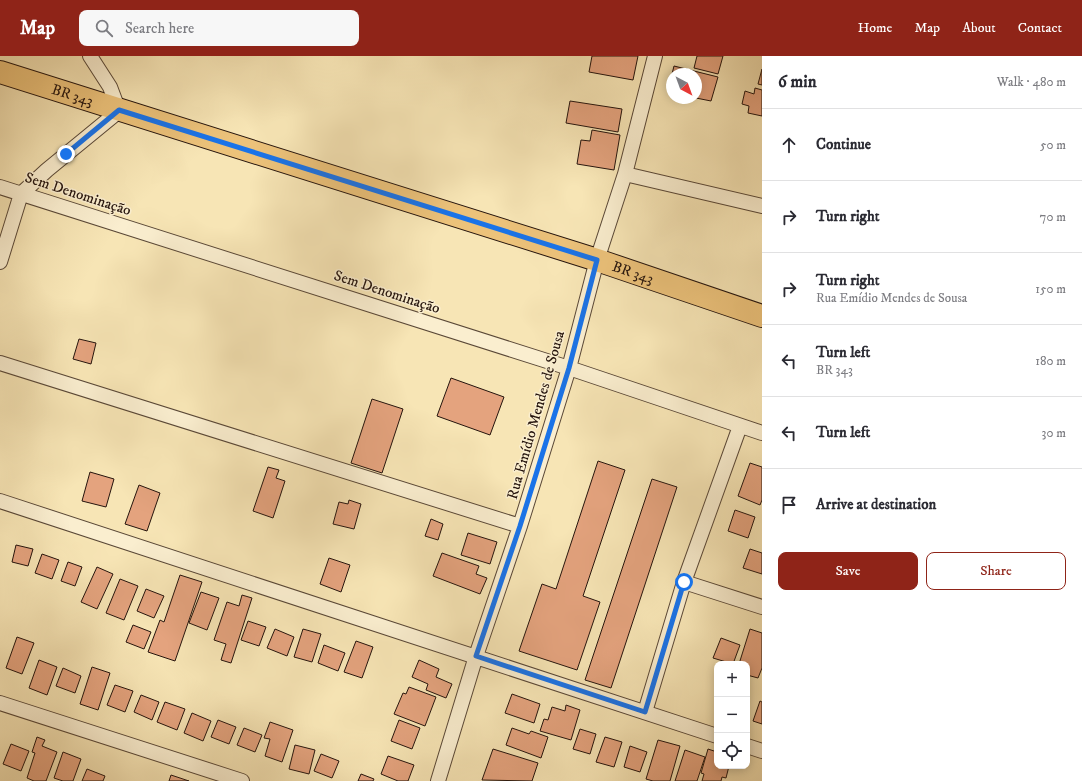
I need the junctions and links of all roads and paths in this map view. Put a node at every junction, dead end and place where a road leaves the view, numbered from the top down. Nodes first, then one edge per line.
1 (90, 56) edge
2 (655, 56) edge
3 (0, 72) edge
4 (119, 110) junction
5 (625, 174) junction
6 (0, 187) edge
7 (21, 194) junction
8 (762, 206) edge
9 (597, 260) junction
10 (0, 262) edge
11 (762, 316) edge
12 (0, 363) edge
13 (569, 368) junction
14 (740, 426) junction
15 (762, 433) edge
16 (0, 501) edge
17 (520, 526) junction
18 (684, 582) junction
19 (762, 607) edge
20 (476, 656) junction
21 (0, 703) edge
22 (645, 712) junction
23 (714, 735) edge
24 (750, 747) edge
25 (762, 751) edge
26 (242, 781) edge
27 (438, 781) edge

1 - 4 street
2 - 5 street, Rua Emídio Mendes de Sousa
3 - 4 main road, BR 343
4 - 7 street
4 - 9 main road, BR 343
5 - 8 street
5 - 9 street, Rua Emídio Mendes de Sousa
6 - 7 street, Sem Denominação
7 - 10 street
7 - 13 street, Sem Denominação
9 - 11 main road, BR 343
9 - 13 street, Rua Emídio Mendes de Sousa
12 - 17 street
13 - 14 street, Sem Denominação
13 - 17 street, Rua Emídio Mendes de Sousa
14 - 15 street, Sem Denominação
14 - 18 street
16 - 20 street
17 - 20 street, Rua Emídio Mendes de Sousa
18 - 19 street
18 - 22 street
20 - 22 street
20 - 27 street, Rua Emídio Mendes de Sousa
21 - 26 street
22 - 23 street
24 - 25 street

